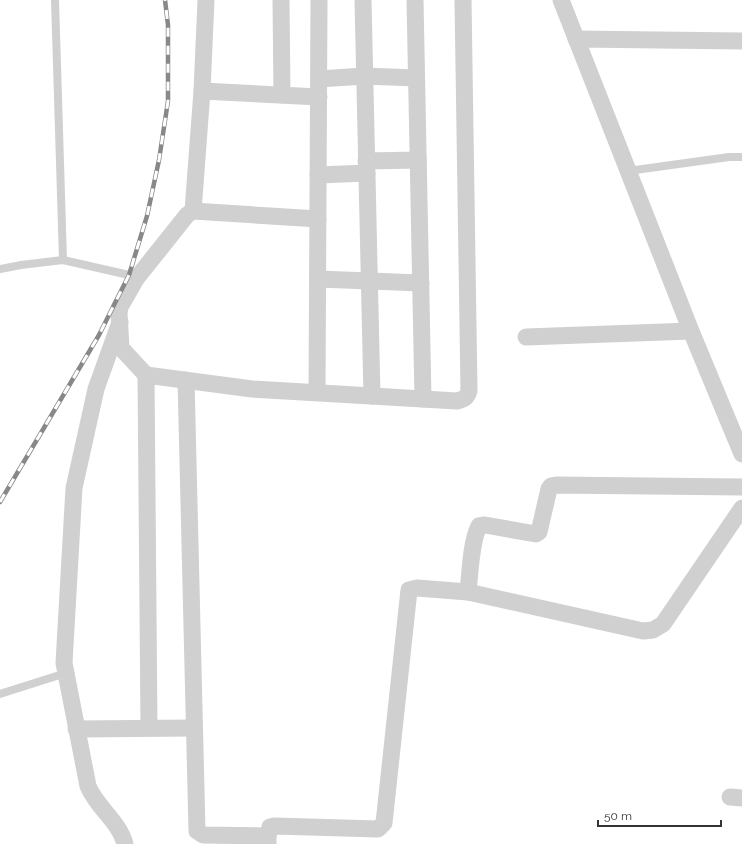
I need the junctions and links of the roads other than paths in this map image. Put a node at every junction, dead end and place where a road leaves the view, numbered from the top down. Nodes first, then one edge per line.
1 (55, 0) edge
2 (206, 0) edge
3 (281, 0) edge
4 (319, 0) edge
5 (363, 0) edge
6 (415, 0) edge
7 (463, 0) edge
8 (561, 0) edge
9 (576, 38) junction
10 (742, 41) edge
11 (364, 76) junction
12 (416, 78) junction
13 (319, 79) junction
14 (202, 91) junction
15 (282, 95) junction
16 (319, 97) junction
17 (742, 157) edge
18 (418, 160) junction
19 (366, 167) junction
20 (628, 171) junction
21 (318, 175) junction
22 (193, 211) junction
23 (318, 219) junction
24 (63, 260) junction
25 (0, 269) edge
26 (136, 279) junction
27 (318, 279) junction
28 (369, 281) junction
29 (421, 284) junction
30 (120, 322) junction
31 (691, 331) junction
32 (526, 337) dead end
33 (146, 375) junction
34 (186, 380) junction
35 (317, 392) junction
36 (372, 396) junction
37 (423, 399) junction
38 (742, 454) edge
39 (742, 487) edge
40 (742, 508) edge
41 (468, 592) junction
42 (66, 673) junction
43 (0, 694) edge
44 (149, 728) junction
45 (194, 728) junction
46 (76, 729) junction
47 (268, 840) edge
48 (125, 844) edge

1 - 24 lane
2 - 14 street
3 - 15 street
4 - 13 street
5 - 11 street
6 - 12 street
7 - 37 street
8 - 9 street
9 - 10 street
9 - 20 street
11 - 12 street
11 - 13 street
11 - 19 street
12 - 18 street
13 - 16 street
14 - 15 street
14 - 22 street
15 - 16 street
16 - 21 street
17 - 20 lane
18 - 19 street
18 - 29 street
19 - 21 street
19 - 28 street
20 - 31 street
21 - 23 street
22 - 23 street
22 - 26 street
23 - 27 street
24 - 25 lane
24 - 26 lane
26 - 30 street
27 - 28 street
27 - 35 street
28 - 29 street
28 - 36 street
29 - 37 street
30 - 33 street
30 - 42 street
31 - 32 street
31 - 38 street
33 - 34 street
33 - 44 street
34 - 35 street
34 - 45 street
35 - 36 street
36 - 37 street
39 - 41 street
40 - 41 street
41 - 47 street
42 - 43 lane
42 - 46 street
44 - 45 street
44 - 46 street
45 - 47 street
46 - 48 street

